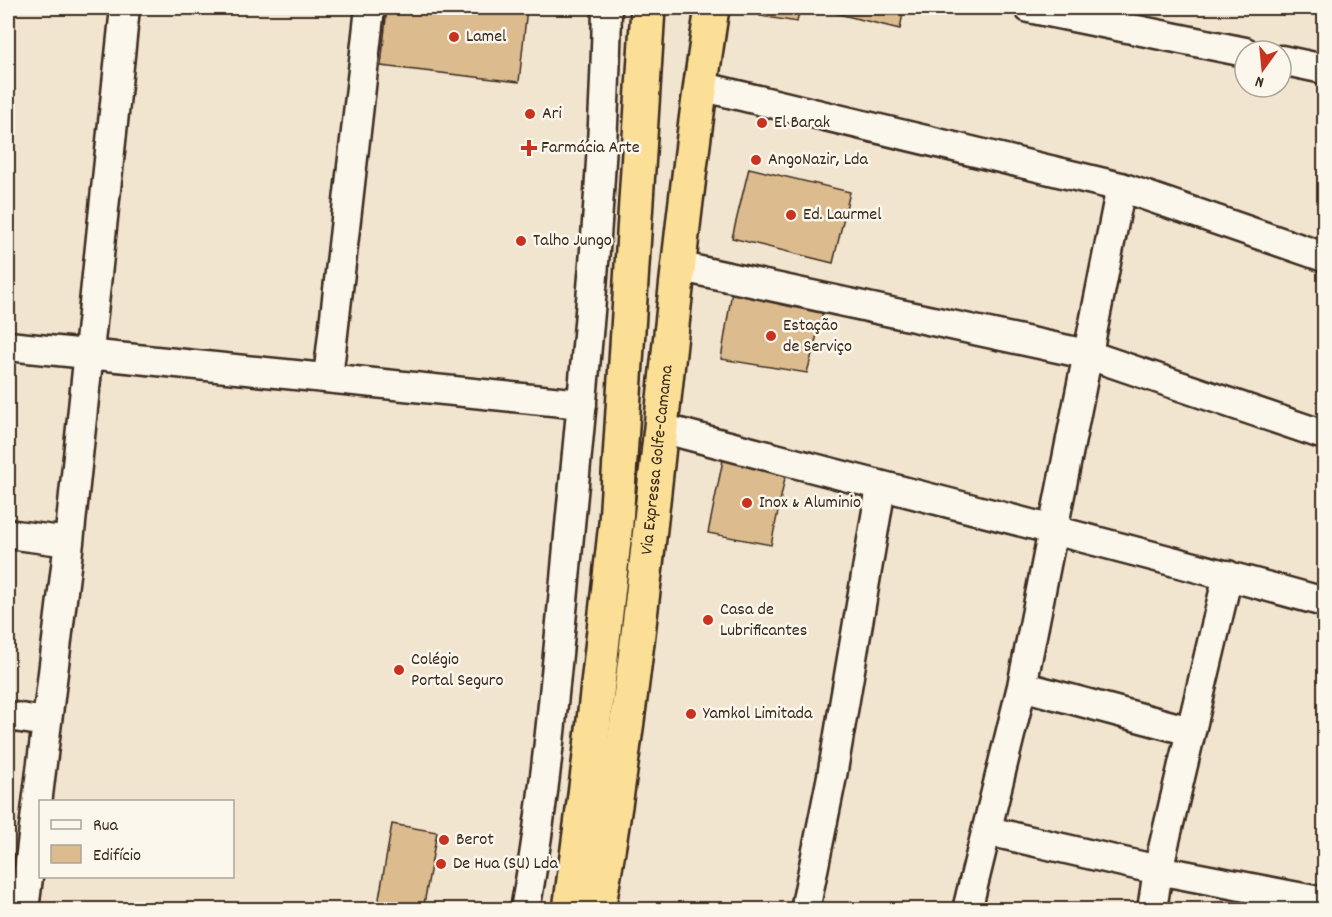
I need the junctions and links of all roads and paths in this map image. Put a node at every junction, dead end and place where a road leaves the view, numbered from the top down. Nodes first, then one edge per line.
1 (125, 8) edge
2 (370, 8) edge
3 (607, 8) edge
4 (648, 8) edge
5 (712, 8) edge
6 (1029, 8) edge
7 (1233, 50) edge
8 (1293, 63) edge
9 (1324, 69) edge
10 (700, 86) junction
11 (1121, 187) junction
12 (1324, 257) edge
13 (593, 261) junction
14 (633, 264) junction
15 (677, 266) junction
16 (8, 346) edge
17 (88, 354) junction
18 (1086, 354) junction
19 (328, 378) junction
20 (582, 404) junction
21 (661, 428) junction
22 (1324, 435) edge
23 (881, 487) junction
24 (1052, 528) junction
25 (8, 534) edge
26 (69, 542) junction
27 (1228, 575) junction
28 (1324, 602) edge
29 (1022, 686) junction
30 (8, 716) edge
31 (46, 722) junction
32 (1190, 732) junction
33 (988, 831) junction
34 (1158, 870) junction
35 (1324, 902) edge
36 (24, 909) edge
37 (525, 909) edge
38 (570, 909) edge
39 (598, 909) edge
40 (805, 909) edge
41 (967, 909) edge
42 (1152, 909) edge

1 - 17 street
2 - 19 street
3 - 13 street
4 - 14 highway, Via Expressa Golfe-Camama
5 - 10 highway, Via Expressa Golfe-Camama
6 - 7 street
8 - 9 street
10 - 11 street
10 - 15 highway, Via Expressa Golfe-Camama
11 - 12 street
11 - 18 street
13 - 14 street
13 - 20 street
14 - 38 highway, Via Expressa Golfe-Camama
15 - 18 street
15 - 21 highway, Via Expressa Golfe-Camama
16 - 17 street
17 - 19 street
17 - 26 street
18 - 22 street
18 - 24 street
19 - 20 street
20 - 37 street
21 - 23 street
21 - 39 highway, Via Expressa Golfe-Camama
23 - 24 street
23 - 40 street
24 - 27 street
24 - 29 street
25 - 26 street
26 - 31 street
27 - 28 street
27 - 32 street
29 - 32 street
29 - 33 street
30 - 31 street
31 - 36 street
32 - 34 street
33 - 34 street
33 - 41 street
34 - 35 street
34 - 42 street

